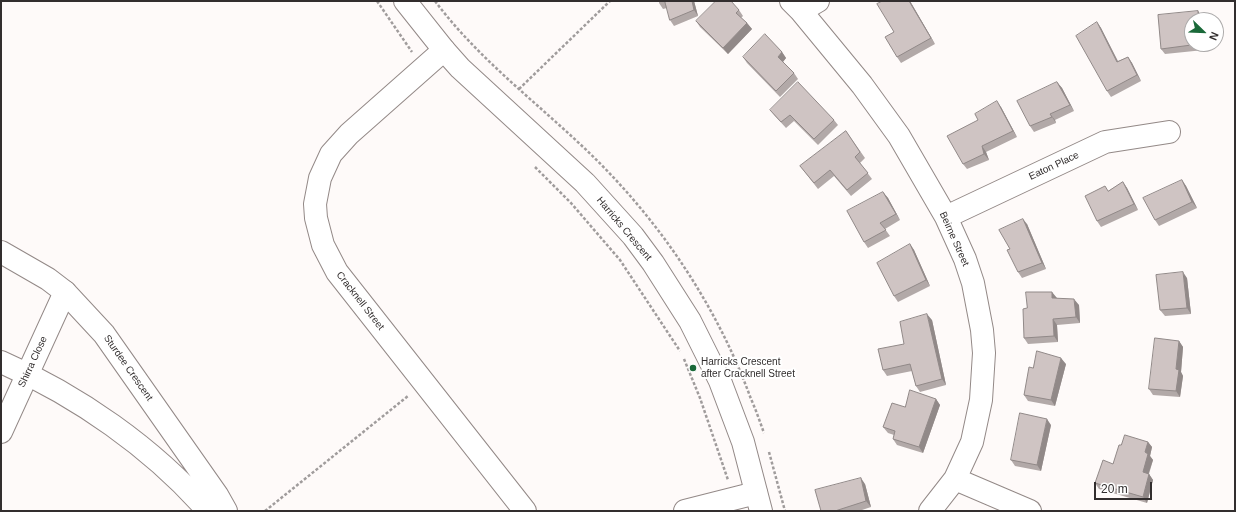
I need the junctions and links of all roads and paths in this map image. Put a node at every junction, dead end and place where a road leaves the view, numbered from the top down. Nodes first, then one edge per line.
1 (377, 1) edge
2 (406, 1) edge
3 (610, 1) edge
4 (803, 4) edge
5 (444, 50) junction
6 (425, 66) junction
7 (502, 106) junction
8 (1168, 132) dead end
9 (532, 165) dead end
10 (946, 217) junction
11 (1, 252) edge
12 (65, 292) junction
13 (1, 362) edge
14 (28, 374) junction
15 (424, 383) junction
16 (1, 432) edge
17 (955, 479) junction
18 (732, 499) junction
19 (758, 502) edge
20 (208, 511) edge
21 (226, 511) edge
22 (265, 511) edge
23 (525, 511) edge
24 (685, 511) edge
25 (930, 511) edge
26 (1030, 511) edge

1 - 6 path
2 - 5 street, Harricks Crescent
3 - 7 path
4 - 10 street, Beirne Street
5 - 6 street, Cracknell Street
5 - 7 street, Harricks Crescent
6 - 15 street, Cracknell Street
7 - 19 street, Harricks Crescent
8 - 10 street, Eaton Place
9 - 18 path
10 - 17 street, Beirne Street
11 - 12 street, Sturdee Crescent
12 - 14 street, Shirra Close
12 - 21 street, Sturdee Crescent
13 - 14 street
14 - 16 street, Shirra Close
14 - 20 street
15 - 22 path
15 - 23 street, Cracknell Street
17 - 25 street, Beirne Street
17 - 26 street
18 - 19 street
18 - 24 street

